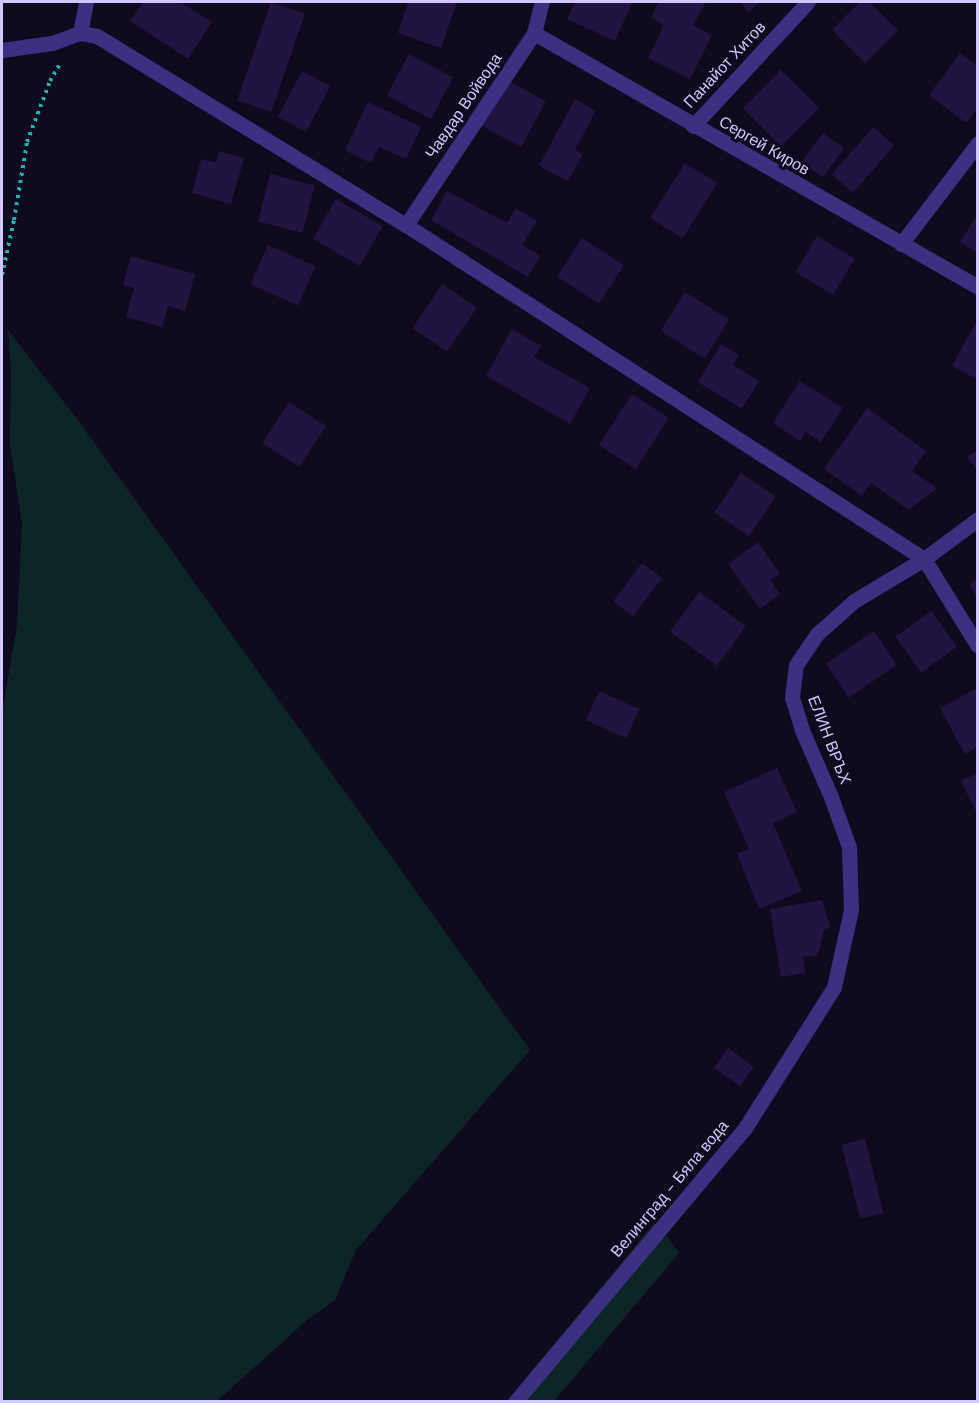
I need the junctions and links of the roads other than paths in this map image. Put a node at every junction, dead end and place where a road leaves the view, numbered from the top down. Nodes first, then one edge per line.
1 (86, 2) edge
2 (542, 2) edge
3 (808, 2) edge
4 (80, 33) junction
5 (534, 33) junction
6 (2, 50) edge
7 (693, 126) junction
8 (978, 142) edge
9 (405, 225) junction
10 (902, 244) junction
11 (978, 287) edge
12 (978, 519) edge
13 (924, 558) junction
14 (978, 646) edge
15 (834, 987) joint
16 (515, 1401) edge

1 - 4 street
2 - 5 street, Чавдар Войвода
3 - 7 street, Панайот Хитов
4 - 6 street
4 - 9 street
5 - 7 street, Сергей Киров
5 - 9 street, Чавдар Войвода
7 - 10 street, Сергей Киров
8 - 10 street
9 - 13 street
10 - 11 street, Сергей Киров
12 - 13 street, ЕЛИН ВРЪХ
13 - 14 street
13 - 15 street, ЕЛИН ВРЪХ
15 - 16 street, Велинград - Бяла вода

